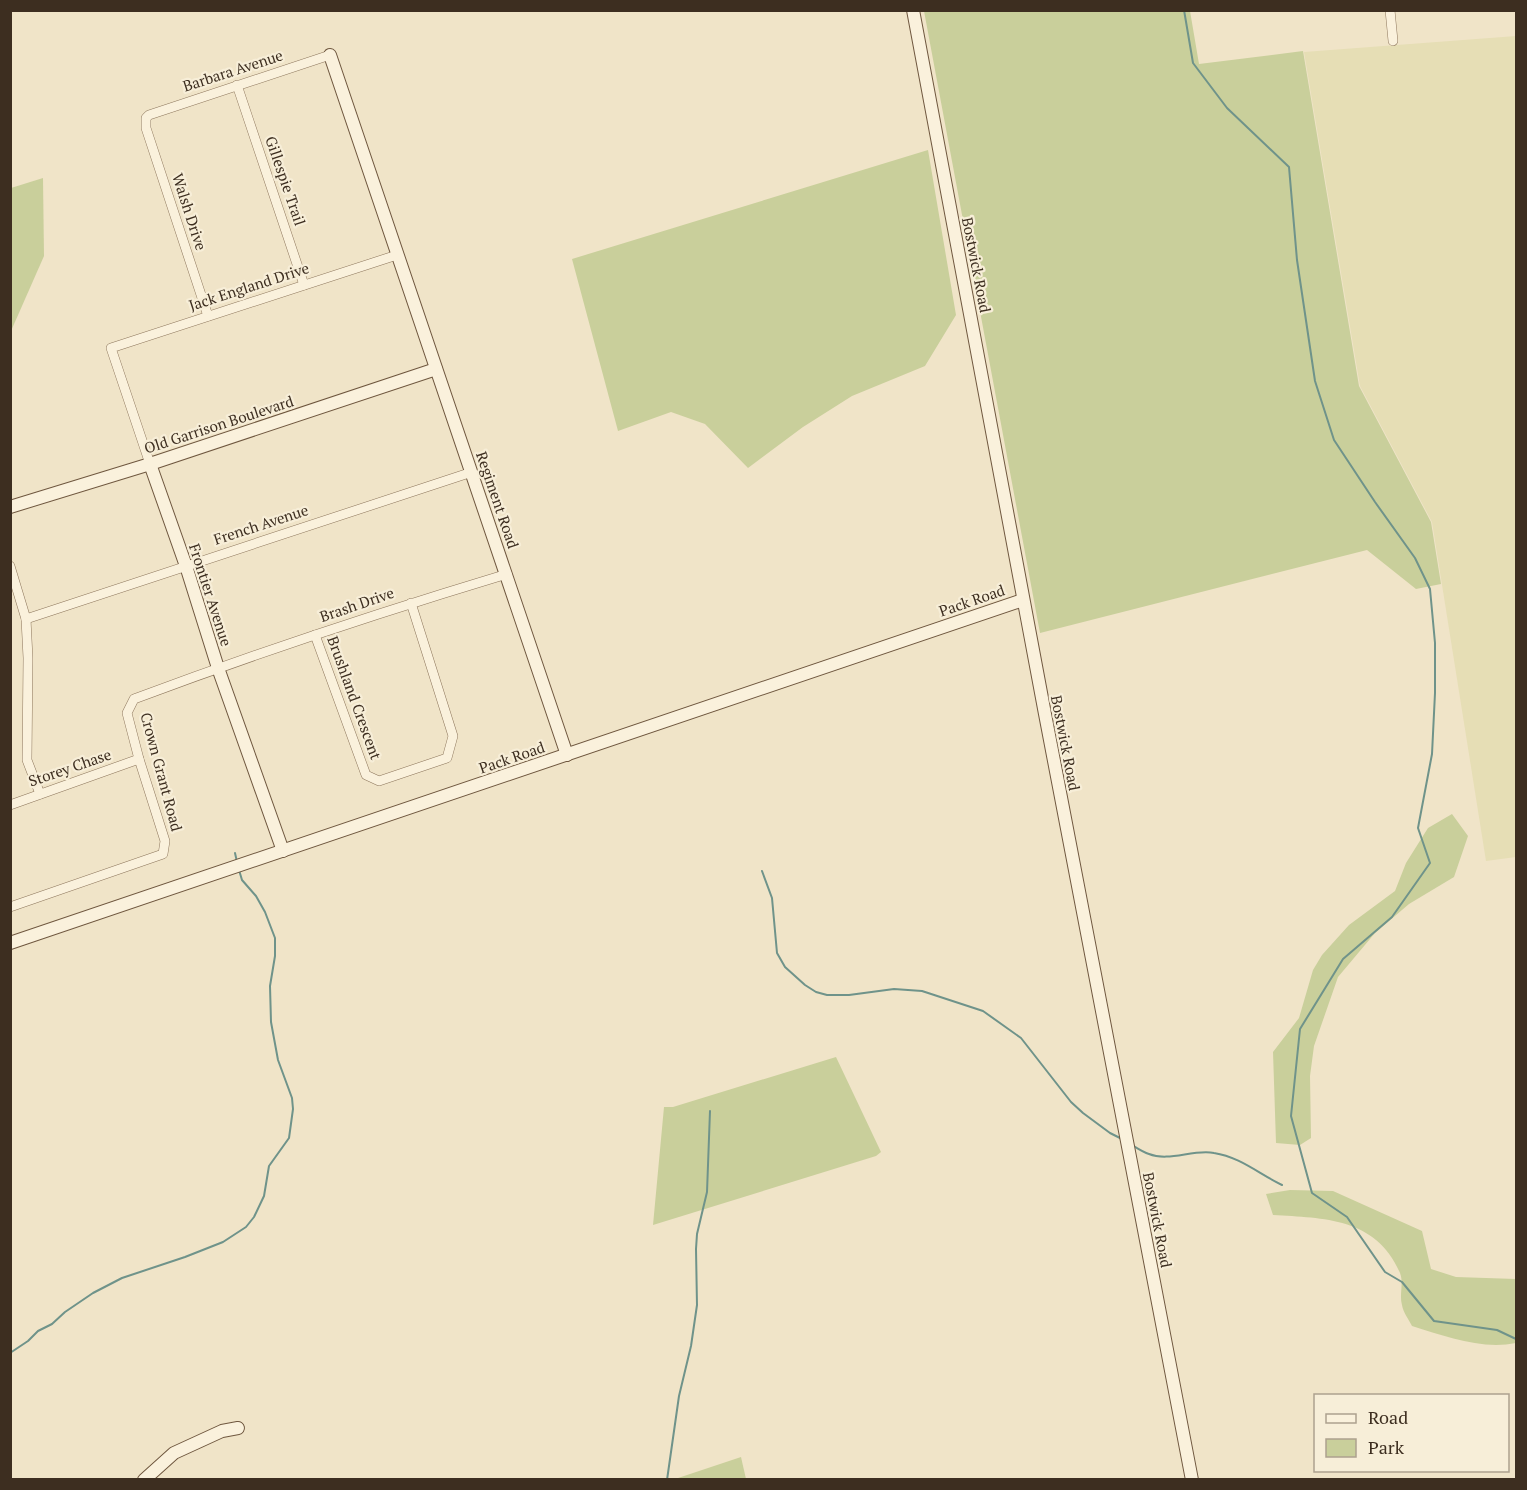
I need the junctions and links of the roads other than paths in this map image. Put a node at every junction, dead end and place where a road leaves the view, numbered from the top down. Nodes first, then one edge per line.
1 (913, 10) edge
2 (1390, 10) edge
3 (1393, 41) dead end
4 (330, 55) joint
5 (237, 86) junction
6 (146, 118) joint
7 (397, 255) junction
8 (304, 285) junction
9 (208, 316) junction
10 (111, 348) joint
11 (436, 369) junction
12 (150, 464) junction
13 (472, 472) junction
14 (10, 507) edge
15 (10, 566) edge
16 (186, 566) junction
17 (507, 574) junction
18 (1023, 600) junction
19 (411, 603) junction
20 (26, 619) junction
21 (315, 635) junction
22 (218, 668) junction
23 (567, 755) junction
24 (139, 759) junction
25 (40, 794) junction
26 (10, 805) edge
27 (283, 851) junction
28 (10, 908) edge
29 (10, 943) edge
30 (238, 1428) dead end
31 (144, 1479) edge
32 (1192, 1479) edge

1 - 18 street, Bostwick Road
2 - 3 street
4 - 5 street, Barbara Avenue
4 - 7 street, Regiment Road
5 - 6 street, Barbara Avenue
5 - 8 street, Gillespie Trail
6 - 9 street, Walsh Drive
7 - 8 street, Jack England Drive
7 - 11 street, Regiment Road
8 - 9 street, Jack England Drive
9 - 10 street, Jack England Drive
10 - 12 street, Frontier Avenue
11 - 12 street, Old Garrison Boulevard
11 - 13 street, Regiment Road
12 - 14 street, Old Garrison Boulevard
12 - 16 street, Frontier Avenue
13 - 16 street, French Avenue
13 - 17 street, Regiment Road
15 - 20 street
16 - 20 street, French Avenue
16 - 22 street, Frontier Avenue
17 - 19 street, Brash Drive
17 - 23 street, Regiment Road
18 - 23 street, Pack Road
18 - 32 street, Bostwick Road
19 - 21 street, Brash Drive
19 - 21 street, Brushland Crescent
20 - 25 street
21 - 22 street, Brash Drive
22 - 24 street, Crown Grant Road
22 - 27 street, Frontier Avenue
23 - 27 street, Pack Road
24 - 25 street, Storey Chase
24 - 28 street, Crown Grant Road
25 - 26 street, Storey Chase
27 - 29 street, Pack Road
30 - 31 street

